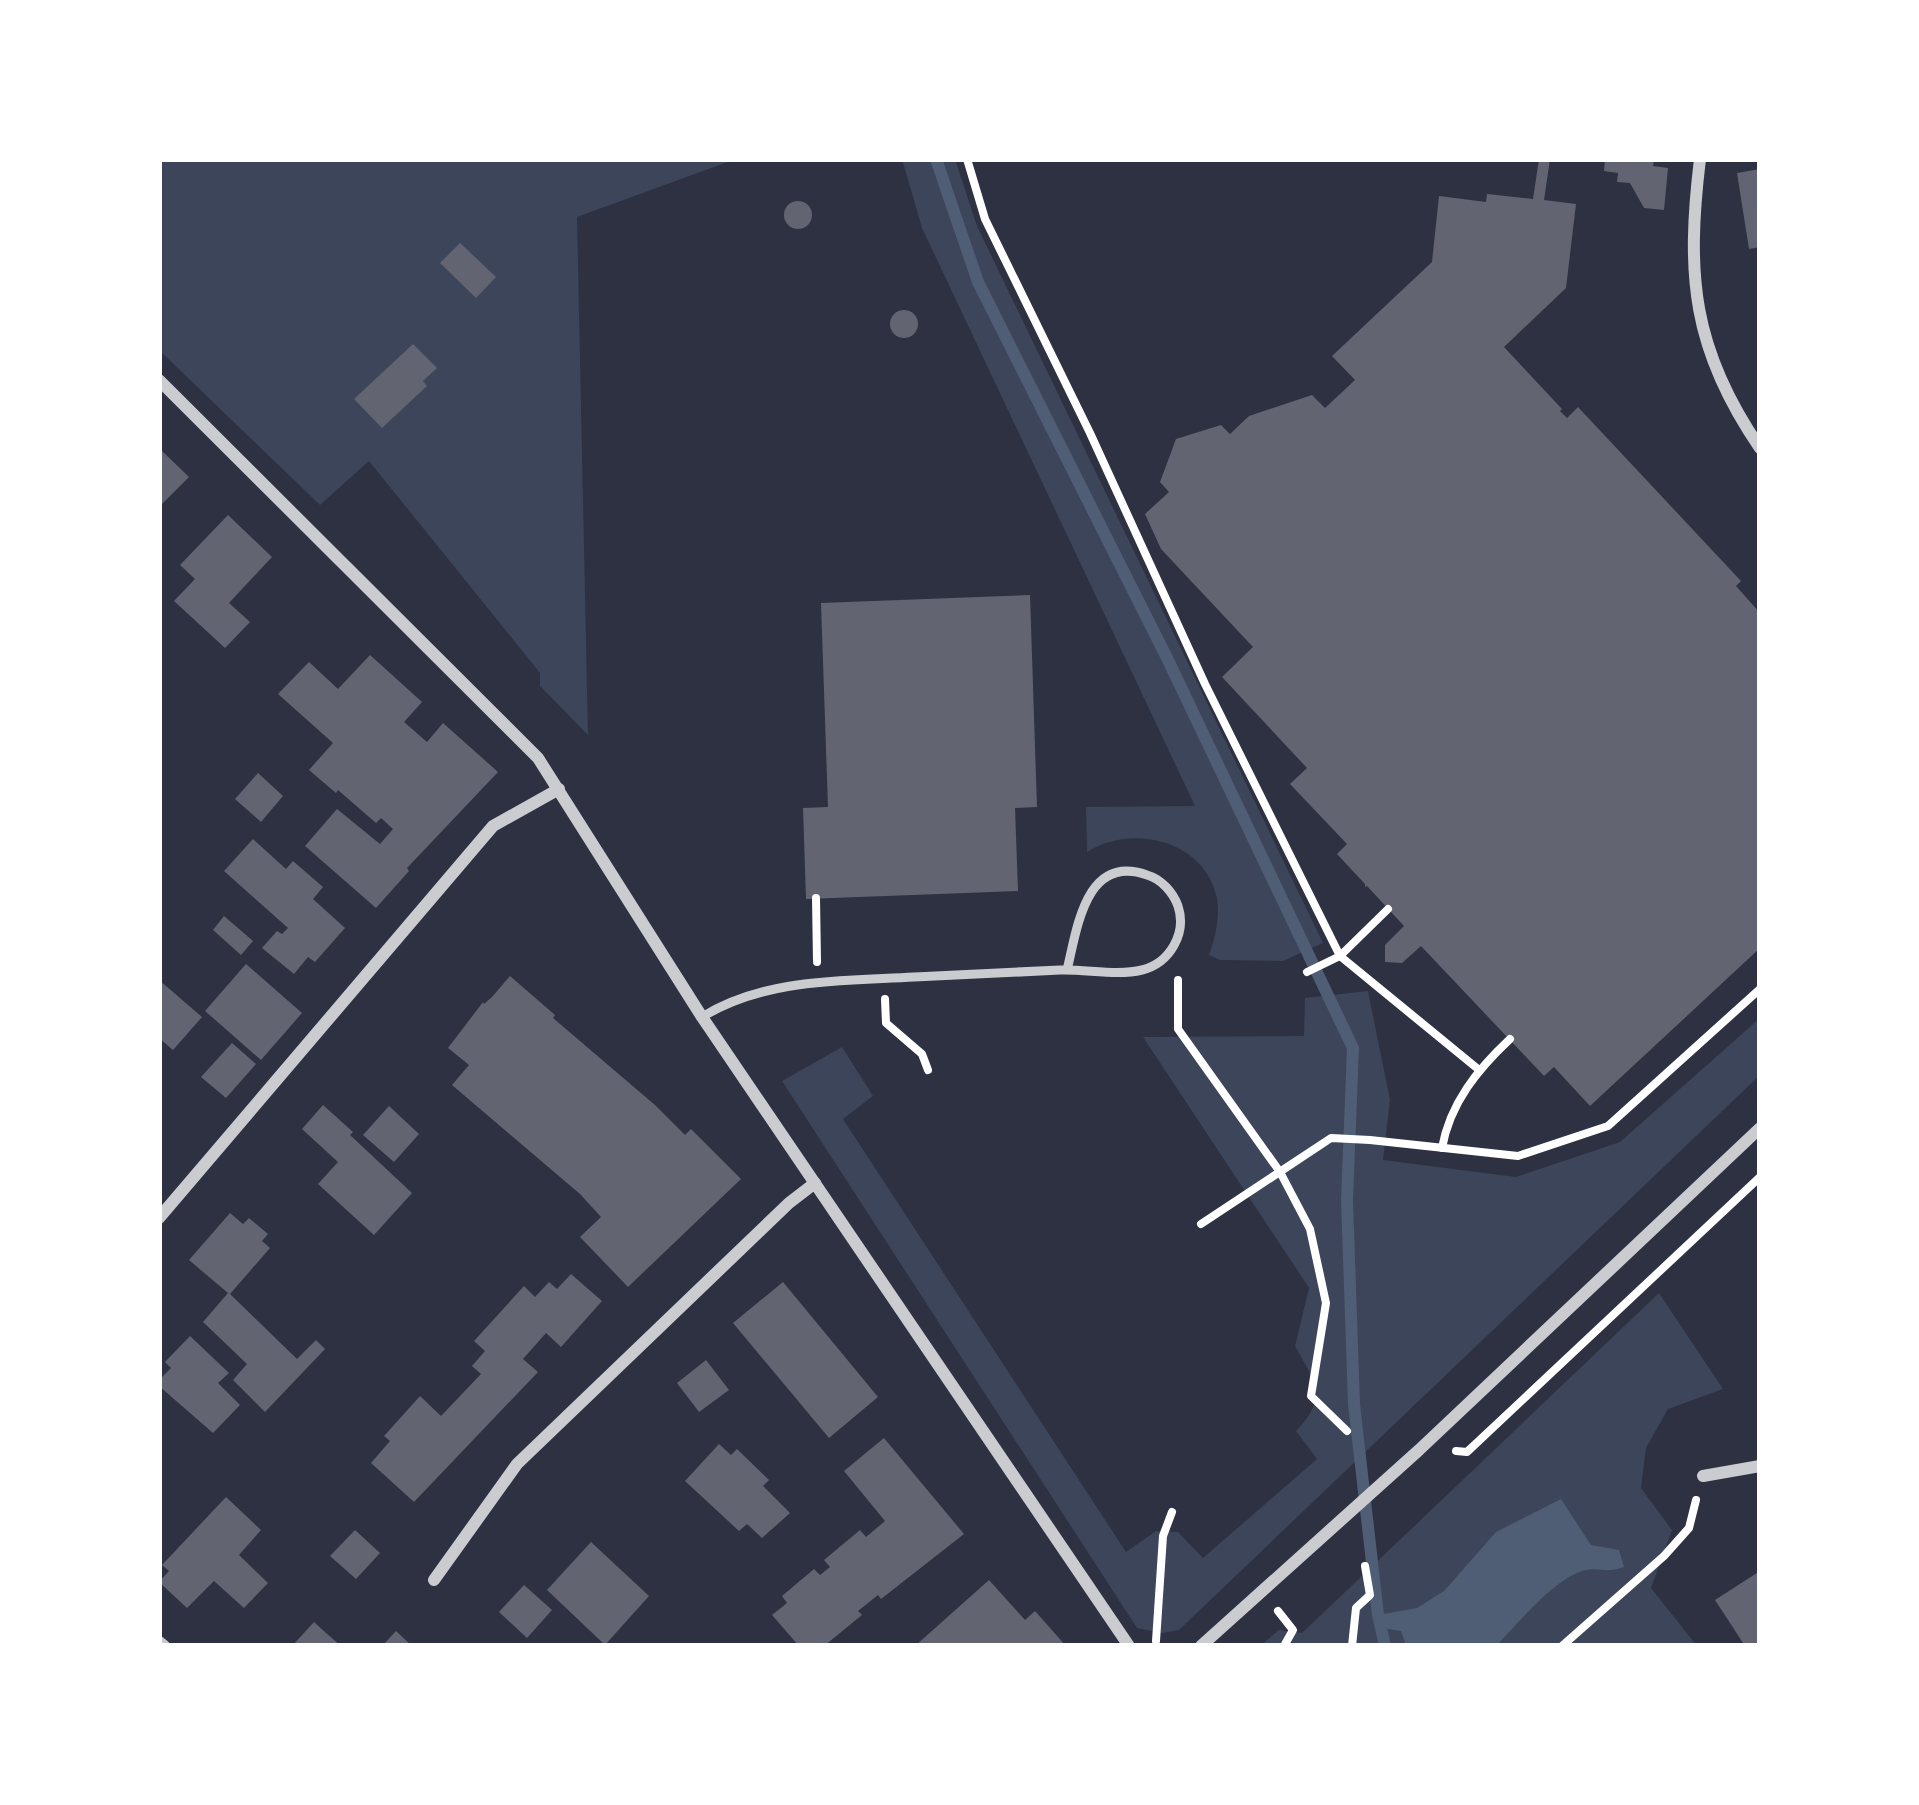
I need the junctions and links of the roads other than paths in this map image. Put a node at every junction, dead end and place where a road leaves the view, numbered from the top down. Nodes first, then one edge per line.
1 (1700, 159) edge
2 (159, 380) edge
3 (1760, 448) edge
4 (559, 789) junction
5 (1067, 970) junction
6 (702, 1017) junction
7 (1760, 1127) edge
8 (815, 1184) junction
9 (159, 1218) edge
10 (1760, 1466) edge
11 (1702, 1476) road end
12 (434, 1580) dead end
13 (1129, 1646) edge
14 (1201, 1646) edge

1 - 3 street
2 - 4 street
4 - 6 street
4 - 9 street
5 - 5 lane
5 - 6 lane
6 - 8 street
7 - 14 street
8 - 12 street
8 - 13 street
10 - 11 street

